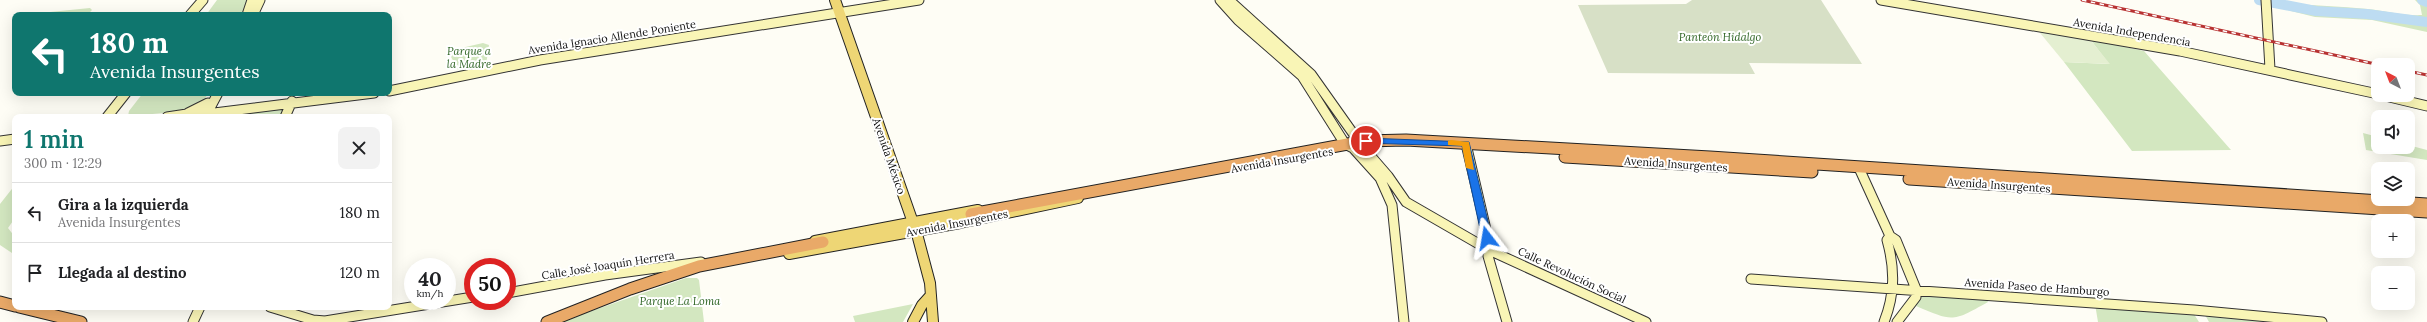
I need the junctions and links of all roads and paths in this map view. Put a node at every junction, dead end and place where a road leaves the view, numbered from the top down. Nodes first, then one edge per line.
1 (202, 0) edge
2 (207, 0) edge
3 (252, 0) edge
4 (260, 0) edge
5 (835, 0) edge
6 (918, 0) edge
7 (1220, 0) edge
8 (1229, 0) edge
9 (1881, 0) edge
10 (2266, 2) edge
11 (192, 12) edge
12 (197, 12) edge
13 (248, 12) edge
14 (254, 12) edge
15 (840, 13) junction
16 (2270, 69) junction
17 (483, 70) junction
18 (392, 86) edge
19 (392, 91) edge
20 (2371, 92) edge
21 (124, 96) edge
22 (131, 96) edge
23 (211, 96) edge
24 (216, 96) edge
25 (329, 96) edge
26 (347, 96) edge
27 (292, 102) junction
28 (2410, 102) edge
29 (2427, 106) edge
30 (206, 111) junction
31 (108, 114) edge
32 (116, 114) edge
33 (193, 114) edge
34 (193, 114) edge
35 (286, 114) edge
36 (12, 135) edge
37 (0, 137) edge
38 (12, 139) edge
39 (0, 141) edge
40 (1355, 145) junction
41 (1466, 146) junction
42 (1860, 171) junction
43 (2028, 182) junction
44 (2155, 187) junction
45 (2113, 192) junction
46 (2183, 193) junction
47 (1082, 194) junction
48 (2269, 198) junction
49 (2427, 204) edge
50 (2427, 212) edge
51 (966, 217) junction
52 (914, 226) junction
53 (1890, 236) junction
54 (826, 244) junction
55 (1491, 251) junction
56 (713, 260) joint
57 (1751, 279) dead end
58 (1894, 288) junction
59 (1916, 289) junction
60 (516, 292) edge
61 (931, 295) junction
62 (608, 298) junction
63 (464, 299) edge
64 (0, 302) edge
65 (12, 305) edge
66 (31, 310) edge
67 (199, 310) edge
68 (280, 310) edge
69 (80, 322) edge
70 (193, 322) edge
71 (547, 322) edge
72 (914, 322) edge
73 (933, 322) edge
74 (1404, 322) edge
75 (1507, 322) edge
76 (1646, 322) edge
77 (1884, 322) edge
78 (1897, 322) edge
79 (2322, 322) edge

1 - 11 main road
2 - 12 main road
3 - 13 main road
4 - 14 main road
5 - 15 main road, Avenida México
6 - 15 main road, Avenida Ignacio Allende Poniente
7 - 40 main road
8 - 40 main road
9 - 16 main road, Avenida Independencia
10 - 16 main road
15 - 17 main road, Avenida Ignacio Allende Poniente
15 - 52 main road, Avenida México
16 - 20 main road, Avenida Independencia
17 - 18 main road, Avenida Ignacio Allende Poniente
17 - 19 main road, Avenida Ignacio Allende Poniente
21 - 31 main road
22 - 32 main road
23 - 30 main road
24 - 30 main road
25 - 27 main road
26 - 27 main road
27 - 30 main road
27 - 35 main road
28 - 29 main road
30 - 33 main road
30 - 34 main road
36 - 37 main road
38 - 39 main road
40 - 41 highway, Avenida Insurgentes
40 - 47 highway, Avenida Insurgentes
40 - 55 main road, Calle Revolución Social
40 - 74 main road
41 - 42 highway, Avenida Insurgentes
41 - 55 main road
42 - 43 highway, Avenida Insurgentes
42 - 43 highway, Avenida Insurgentes
42 - 53 main road
43 - 44 highway, Avenida Insurgentes
43 - 45 highway, Avenida Insurgentes
44 - 45 highway
44 - 46 highway, Avenida Insurgentes
45 - 46 highway, Avenida Insurgentes
46 - 48 highway, Avenida Insurgentes
47 - 51 highway, Avenida Insurgentes
47 - 51 main road, Avenida Insurgentes
48 - 49 highway
48 - 50 highway
51 - 52 main road, Avenida Insurgentes
52 - 54 main road, Avenida Insurgentes
52 - 56 main road
52 - 61 main road, Avenida México
53 - 58 main road
53 - 59 main road
54 - 62 main road, Avenida Insurgentes
54 - 62 highway
55 - 75 main road
55 - 76 main road, Calle Revolución Social
56 - 60 main road, Calle José Joaquín Herrera
57 - 58 main road, Avenida Paseo de Hamburgo
58 - 59 main road, Avenida Paseo de Hamburgo
58 - 77 main road
59 - 78 main road
59 - 79 main road, Avenida Paseo de Hamburgo
61 - 72 main road
61 - 73 main road, Avenida México
62 - 71 highway
63 - 68 main road
64 - 65 highway
66 - 69 highway
67 - 70 main road
72 - 73 main road

